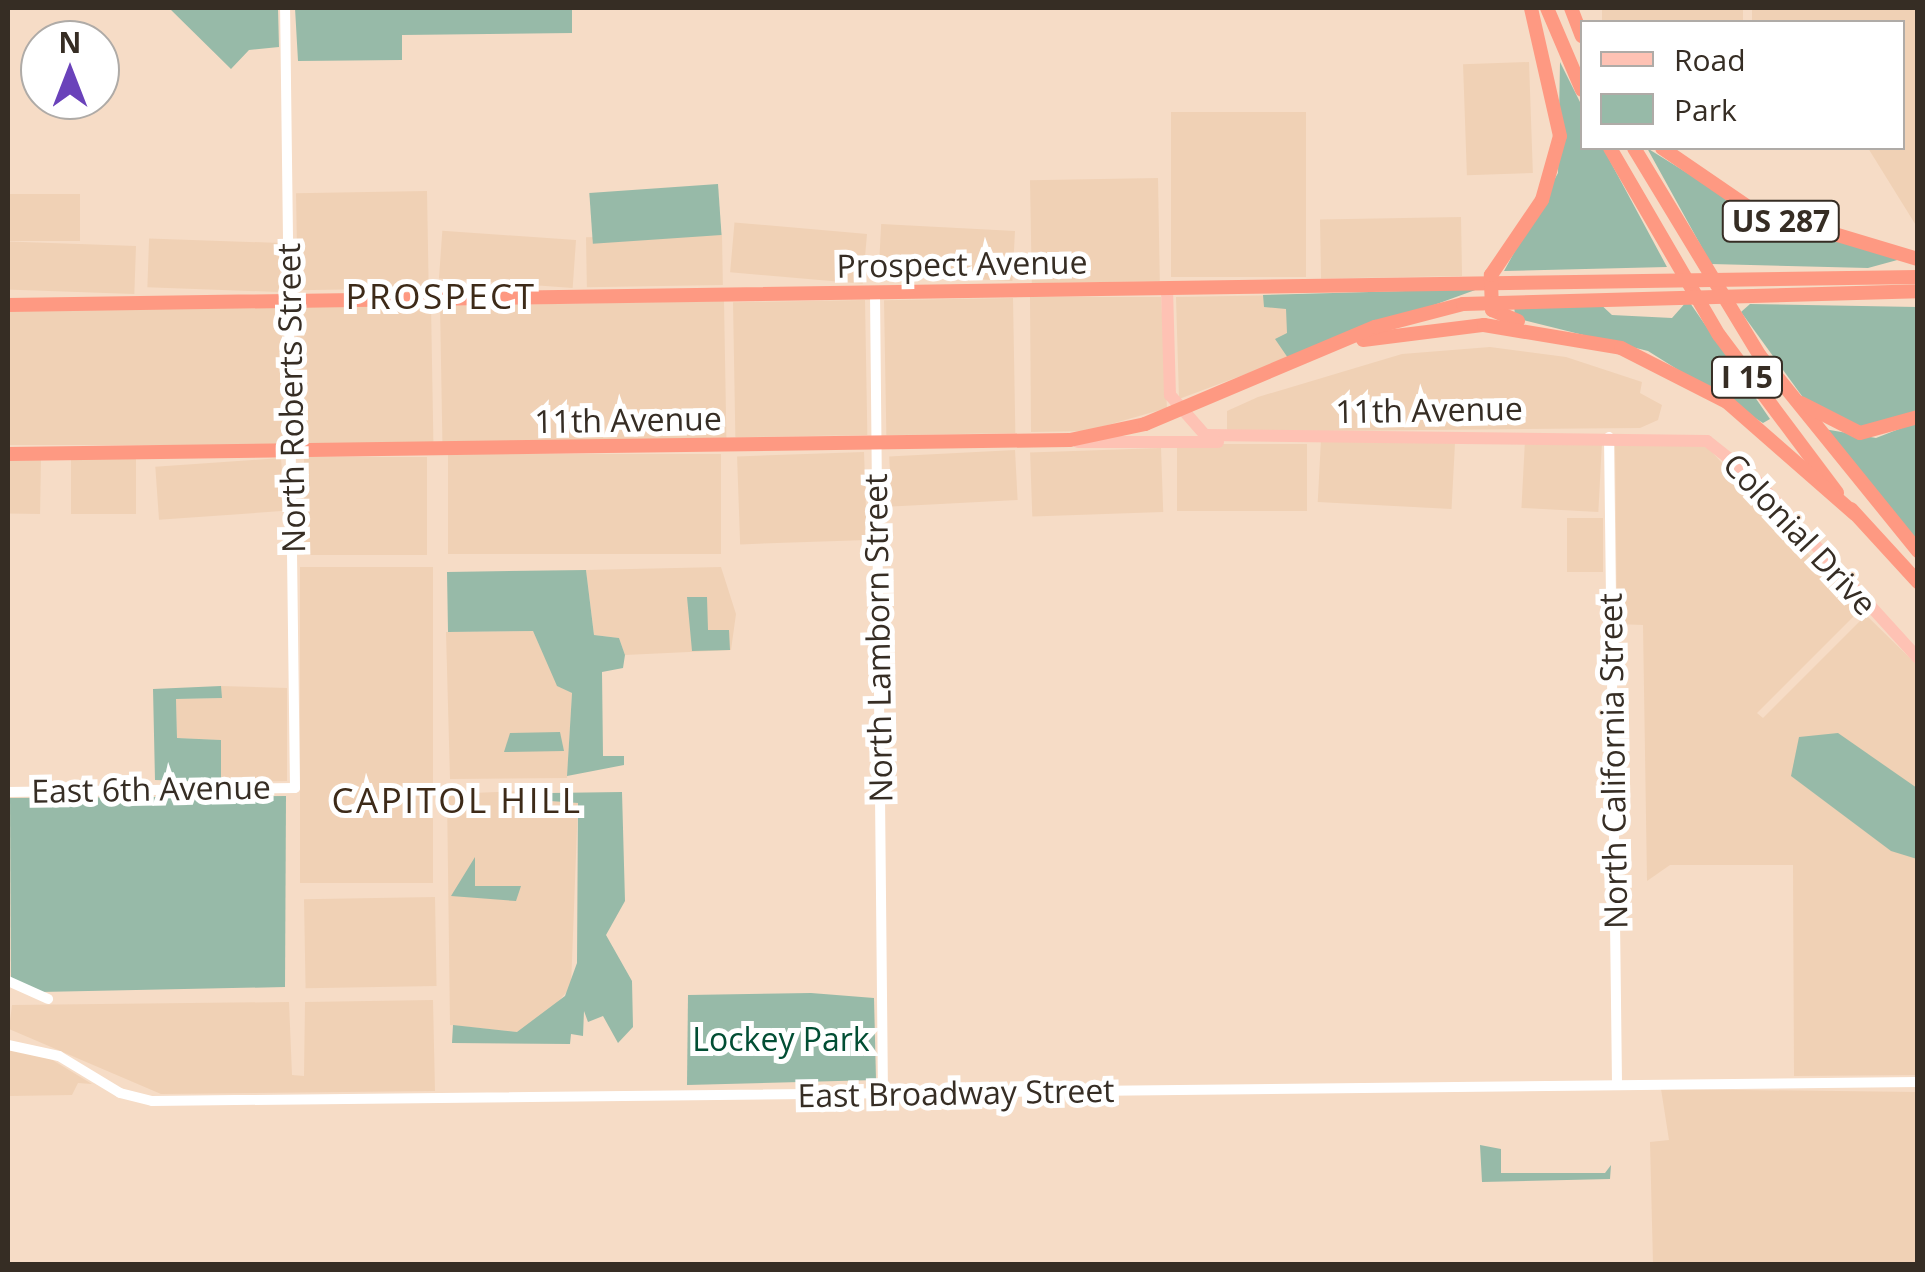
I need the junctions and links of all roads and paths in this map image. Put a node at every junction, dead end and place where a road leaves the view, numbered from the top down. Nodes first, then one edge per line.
1 (285, 8) edge
2 (1532, 8) edge
3 (1547, 8) edge
4 (1580, 85) edge
5 (1611, 150) edge
6 (1635, 150) edge
7 (1665, 150) edge
8 (1918, 259) edge
9 (1918, 277) edge
10 (1492, 283) junction
11 (1742, 286) junction
12 (1167, 288) junction
13 (1660, 288) junction
14 (1918, 291) edge
15 (1780, 292) junction
16 (875, 293) junction
17 (1492, 300) junction
18 (1918, 300) edge
19 (290, 301) junction
20 (8, 305) edge
21 (1746, 336) junction
22 (1621, 348) junction
23 (1300, 358) junction
24 (1179, 411) junction
25 (1918, 417) edge
26 (1609, 436) junction
27 (1250, 438) junction
28 (1056, 440) junction
29 (876, 444) junction
30 (292, 452) junction
31 (8, 454) edge
32 (1854, 514) junction
33 (1918, 551) edge
34 (1918, 582) edge
35 (1918, 658) edge
36 (295, 788) joint
37 (8, 792) edge
38 (8, 980) edge
39 (48, 999) dead end
40 (8, 1045) edge
41 (1918, 1082) edge
42 (1617, 1085) junction
43 (883, 1094) junction

1 - 19 street, North Roberts Street
2 - 10 highway
3 - 4 highway
5 - 32 highway, I 15
6 - 21 highway, I 15
7 - 8 highway, US 287
9 - 11 highway, Prospect Avenue
10 - 12 highway, Prospect Avenue
10 - 13 highway, Prospect Avenue
10 - 17 highway
11 - 13 highway, Prospect Avenue
11 - 15 highway, Prospect Avenue
12 - 16 highway, Prospect Avenue
12 - 24 main road
13 - 17 highway, Prospect Avenue
14 - 15 highway, Prospect Avenue
15 - 18 highway
16 - 19 highway, Prospect Avenue
16 - 29 street, North Lamborn Street
17 - 22 highway
17 - 23 highway, Prospect Avenue
19 - 20 highway, Prospect Avenue
19 - 30 street, North Roberts Street
21 - 25 highway
21 - 33 highway, I 15
22 - 23 highway
22 - 32 highway
23 - 24 highway, Prospect Avenue
24 - 27 main road, 11th Avenue
24 - 28 highway, Prospect Avenue
26 - 27 main road, 11th Avenue
26 - 35 main road, Colonial Drive
26 - 42 street, North California Street
27 - 28 main road, 11th Avenue
28 - 29 highway, 11th Avenue
29 - 30 highway, 11th Avenue
29 - 43 street, North Lamborn Street
30 - 31 highway, 11th Avenue
30 - 36 street, North Roberts Street
32 - 34 highway, I 15
36 - 37 street, East 6th Avenue
38 - 39 street
40 - 43 street, East Broadway Street
41 - 42 street, East Broadway Street
42 - 43 street, East Broadway Street

